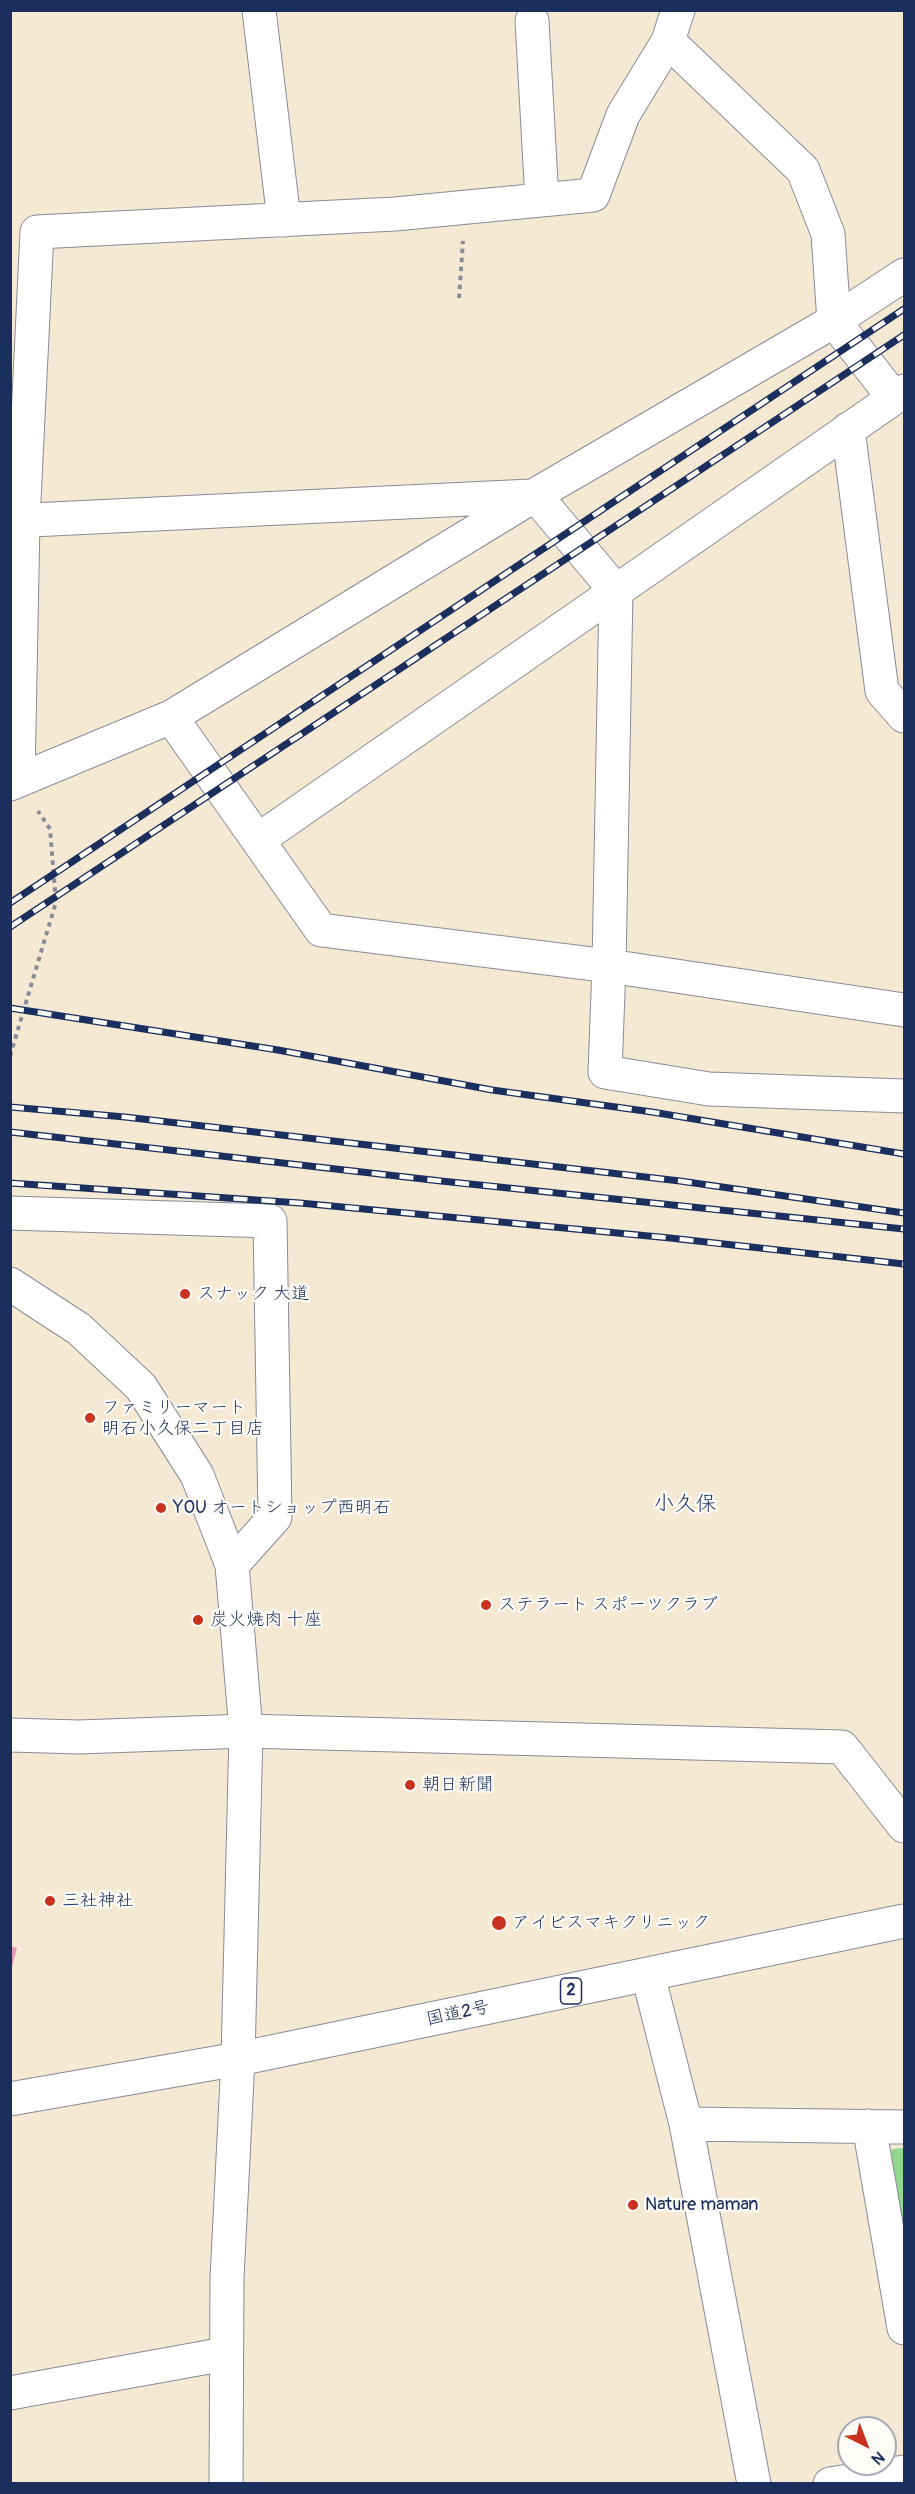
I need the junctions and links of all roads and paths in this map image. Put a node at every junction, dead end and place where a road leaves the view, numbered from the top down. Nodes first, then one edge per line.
1 (259, 10) edge
2 (532, 21) dead end
3 (673, 26) edge
4 (542, 200) junction
5 (465, 207) junction
6 (284, 219) junction
7 (904, 275) edge
8 (459, 298) dead end
9 (834, 321) junction
10 (899, 395) edge
11 (849, 429) junction
12 (535, 495) junction
13 (17, 521) edge
14 (616, 591) junction
15 (904, 716) edge
16 (171, 717) junction
17 (14, 782) edge
18 (258, 840) junction
19 (609, 966) junction
20 (904, 1010) edge
21 (10, 1056) edge
22 (904, 1096) edge
23 (10, 1213) edge
24 (10, 1284) edge
25 (232, 1565) junction
26 (246, 1731) junction
27 (10, 1735) edge
28 (904, 1826) edge
29 (904, 1921) edge
30 (648, 1975) junction
31 (238, 2059) junction
32 (10, 2099) edge
33 (686, 2124) junction
34 (869, 2126) junction
35 (904, 2127) edge
36 (904, 2328) edge
37 (225, 2354) junction
38 (10, 2394) edge
39 (904, 2472) edge
40 (226, 2484) edge
41 (754, 2484) edge
42 (830, 2484) edge

1 - 6 main road
2 - 4 main road
3 - 4 main road
3 - 9 main road
4 - 5 main road
5 - 6 main road
5 - 8 path
6 - 13 main road
7 - 9 main road
9 - 10 main road
9 - 12 main road
10 - 11 main road
11 - 14 main road
11 - 15 main road
12 - 13 main road
12 - 14 main road
12 - 16 main road
13 - 17 main road
14 - 18 main road
14 - 19 main road
16 - 17 main road
16 - 18 main road
17 - 21 path
18 - 19 main road
19 - 20 main road
19 - 22 main road
23 - 25 main road
24 - 25 main road
25 - 26 main road
26 - 27 main road
26 - 28 main road
26 - 31 main road
29 - 30 main road, 国道2号 / 2
30 - 31 main road, 国道2号 / 2
30 - 33 main road
31 - 32 main road, 国道2号 / 2
31 - 37 main road
33 - 34 main road
33 - 41 main road
34 - 35 main road
34 - 36 main road
37 - 38 main road
37 - 40 main road
39 - 42 main road

